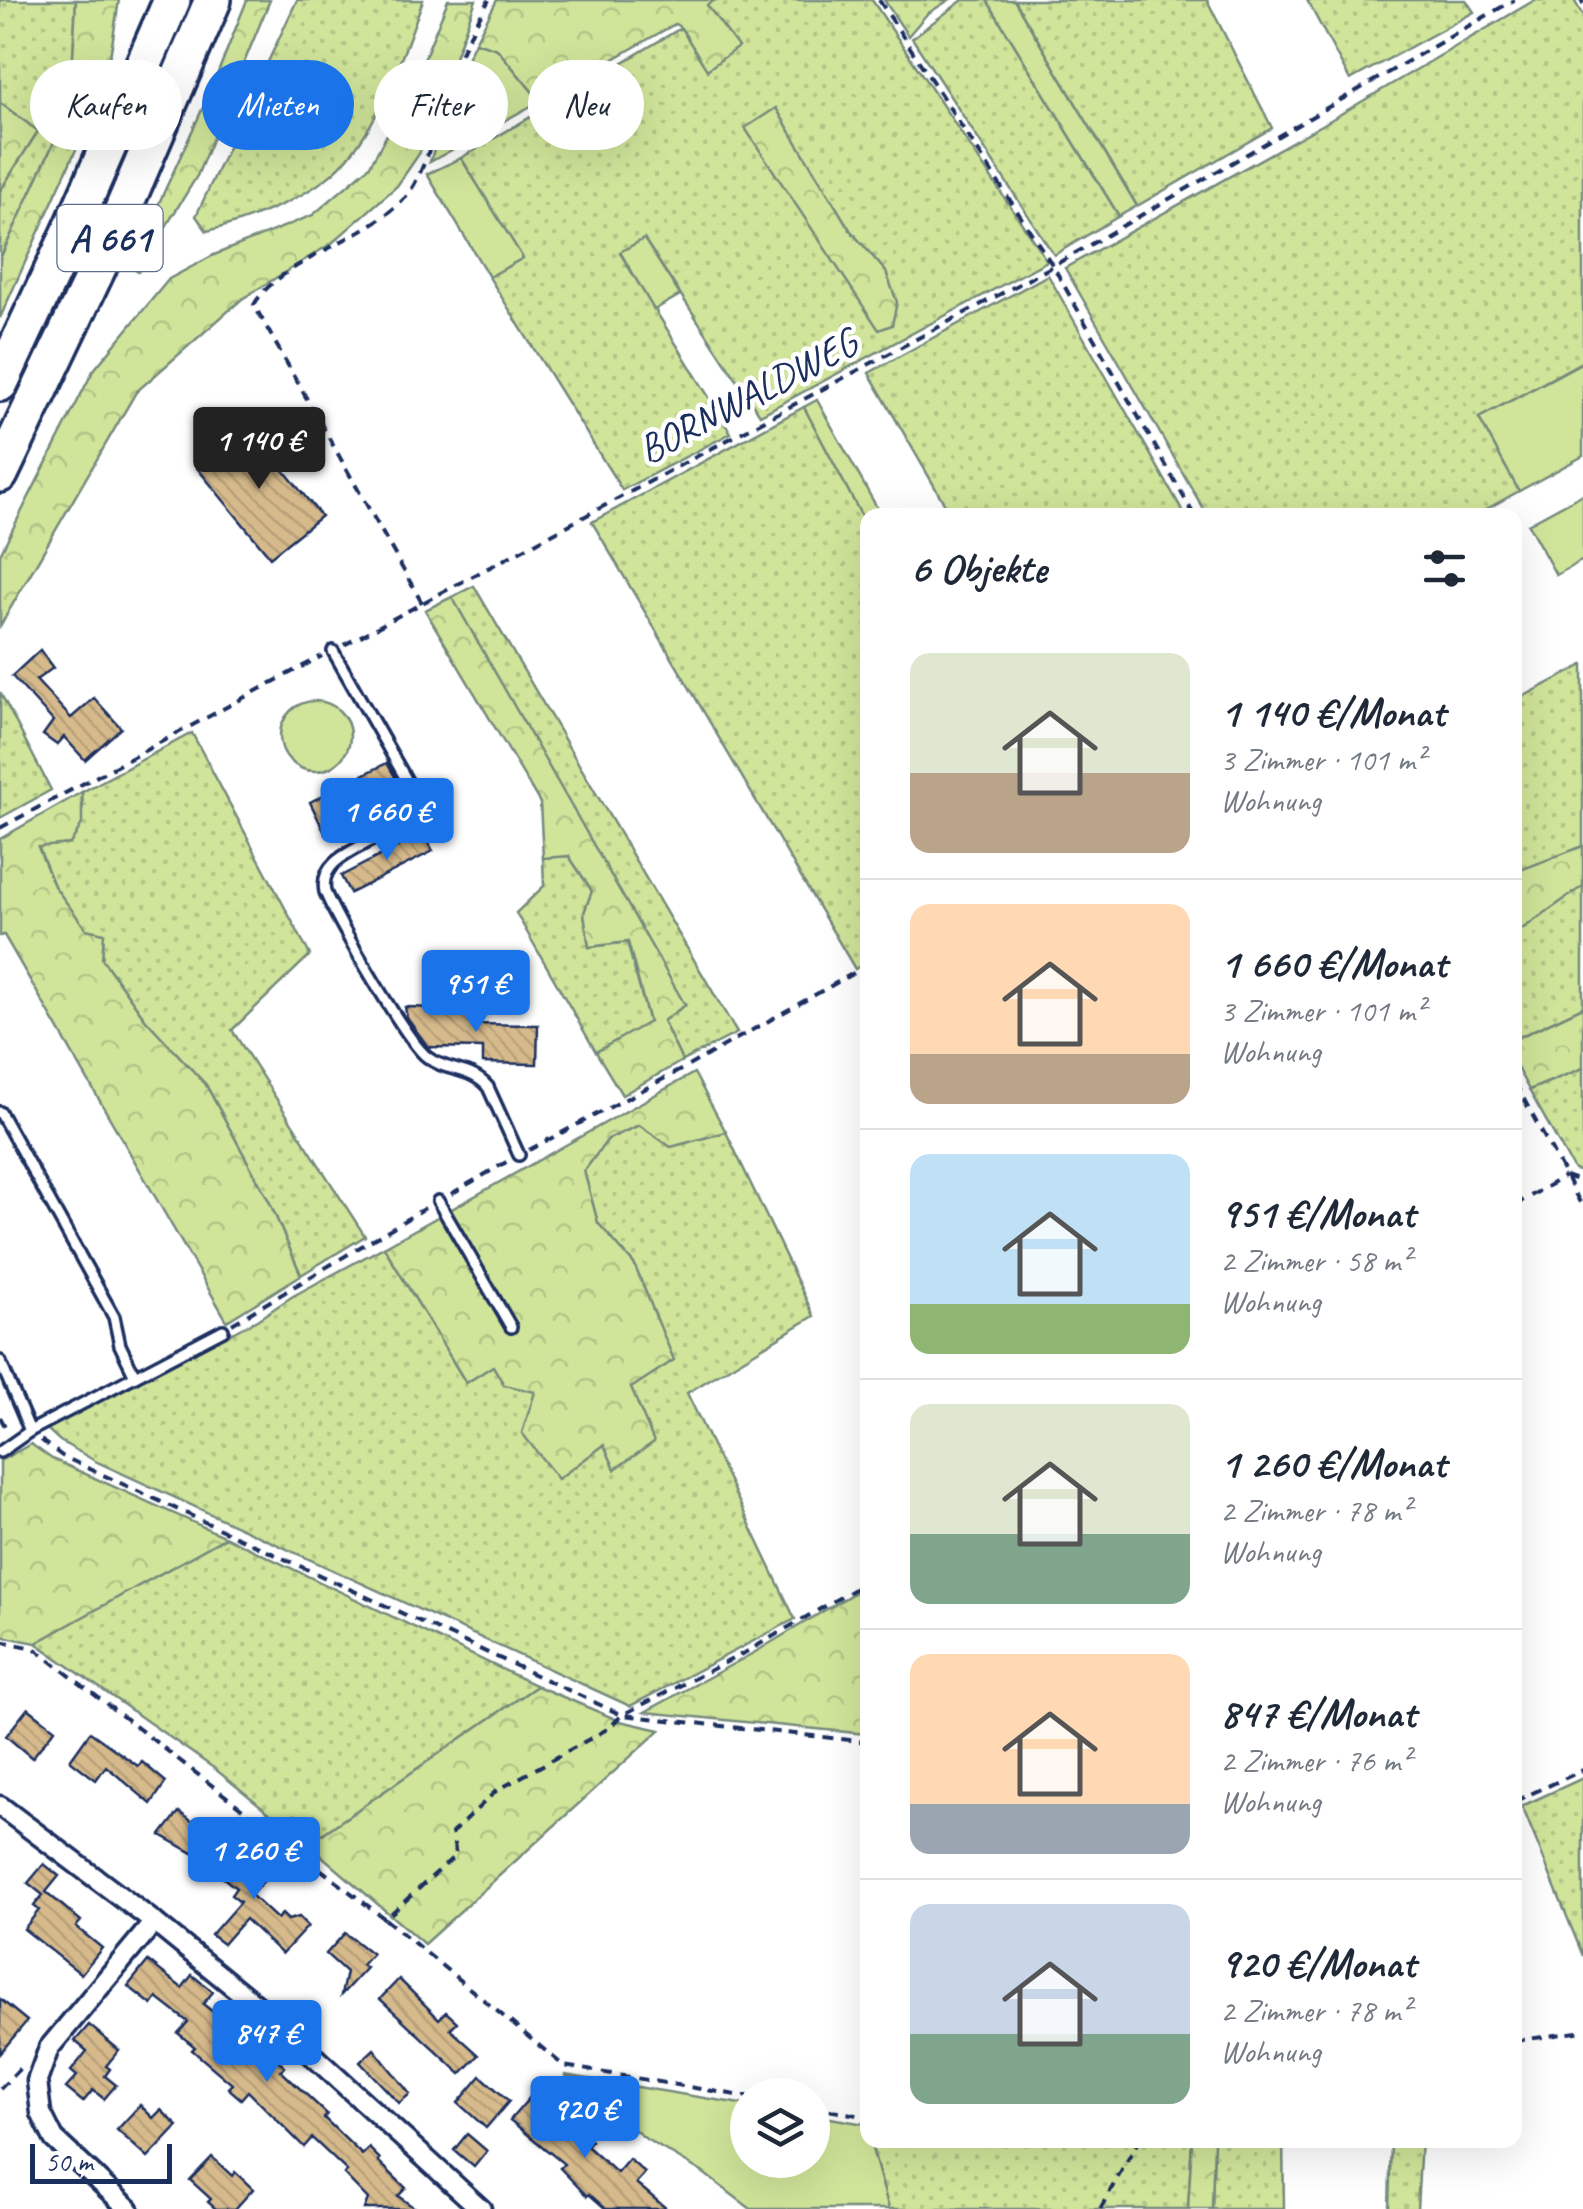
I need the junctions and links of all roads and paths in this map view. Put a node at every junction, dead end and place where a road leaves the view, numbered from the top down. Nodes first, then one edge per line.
1 (172, 0) edge
2 (213, 0) edge
3 (489, 0) edge
4 (878, 0) edge
5 (1514, 0) edge
6 (1053, 266) junction
7 (0, 383) edge
8 (0, 474) edge
9 (1190, 508) edge
10 (422, 603) junction
11 (332, 651) junction
12 (0, 828) edge
13 (860, 969) edge
14 (1522, 1097) edge
15 (0, 1112) edge
16 (520, 1155) junction
17 (1565, 1176) junction
18 (1583, 1182) edge
19 (438, 1200) junction
20 (1522, 1201) edge
21 (1583, 1208) edge
22 (511, 1327) dead end
23 (223, 1330) joint
24 (0, 1361) edge
25 (135, 1376) junction
26 (30, 1430) junction
27 (0, 1452) edge
28 (860, 1586) edge
29 (0, 1641) edge
30 (622, 1715) junction
31 (860, 1741) edge
32 (1583, 1770) edge
33 (1522, 1798) edge
34 (0, 1806) edge
35 (385, 1919) junction
36 (154, 1922) junction
37 (1583, 2030) edge
38 (1522, 2040) edge
39 (730, 2094) edge
40 (830, 2111) edge
41 (860, 2116) edge
42 (1135, 2148) edge
43 (130, 2209) edge
44 (481, 2209) edge
45 (1100, 2209) edge

1 - 7 highway, A 661
2 - 8 highway, A 661
3 - 10 path
4 - 6 path
5 - 6 path, BORNWALDWEG
6 - 9 path
6 - 10 path, BORNWALDWEG
10 - 11 path, BORNWALDWEG
11 - 12 path, BORNWALDWEG
11 - 16 lane
13 - 16 path
14 - 17 path
15 - 25 lane
16 - 19 path
17 - 18 path
17 - 20 path
17 - 21 path
19 - 22 lane
19 - 23 path
23 - 25 lane
24 - 26 lane
25 - 26 lane
26 - 27 lane
26 - 30 path
28 - 30 path
29 - 35 path
30 - 31 path
30 - 35 path
32 - 33 path
34 - 36 street
35 - 39 path
36 - 43 street
36 - 44 street
37 - 38 path
40 - 41 path
42 - 45 path

